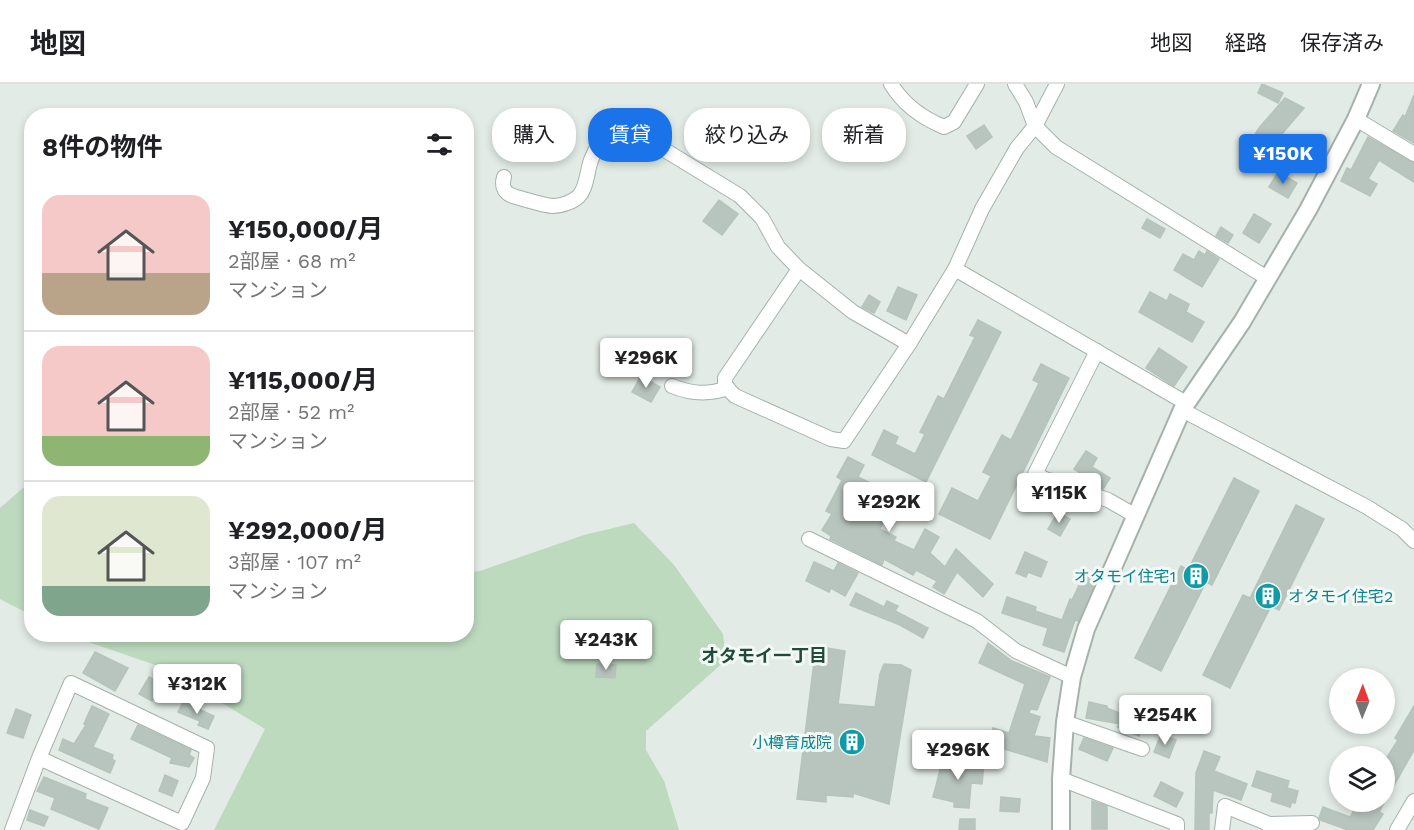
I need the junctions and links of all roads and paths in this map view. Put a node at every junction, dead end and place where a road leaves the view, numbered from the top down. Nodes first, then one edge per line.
1 (891, 84) edge
2 (978, 84) edge
3 (1015, 84) edge
4 (1057, 84) edge
5 (1371, 84) edge
6 (1356, 118) junction
7 (1035, 126) junction
8 (1414, 154) edge
9 (504, 177) dead end
10 (799, 269) junction
11 (955, 269) junction
12 (1267, 278) junction
13 (909, 344) junction
14 (1097, 351) junction
15 (672, 386) dead end
16 (728, 388) junction
17 (1184, 407) junction
18 (1136, 516) junction
19 (809, 539) dead end
20 (1414, 541) edge
21 (1072, 677) junction
22 (1065, 722) junction
23 (1142, 749) dead end
24 (39, 758) junction
25 (1060, 779) junction
26 (1414, 801) edge
27 (1312, 823) dead end
28 (1270, 827) edge
29 (12, 830) edge
30 (1061, 830) edge
31 (1177, 830) edge
32 (1222, 830) edge
33 (1398, 830) edge

1 - 2 street
3 - 7 street
4 - 7 street
5 - 6 street
6 - 8 street
6 - 12 street
7 - 11 street
7 - 12 street
9 - 10 street
10 - 13 street
10 - 16 street
11 - 13 street
11 - 14 street
12 - 17 street
13 - 16 street
14 - 17 street
14 - 18 street
15 - 16 street
17 - 18 street
17 - 20 street
18 - 21 street
19 - 21 street
21 - 22 street
22 - 23 street
22 - 25 street
24 - 24 street
24 - 29 street
25 - 30 street
25 - 31 street
26 - 33 street
27 - 28 street
28 - 32 street

